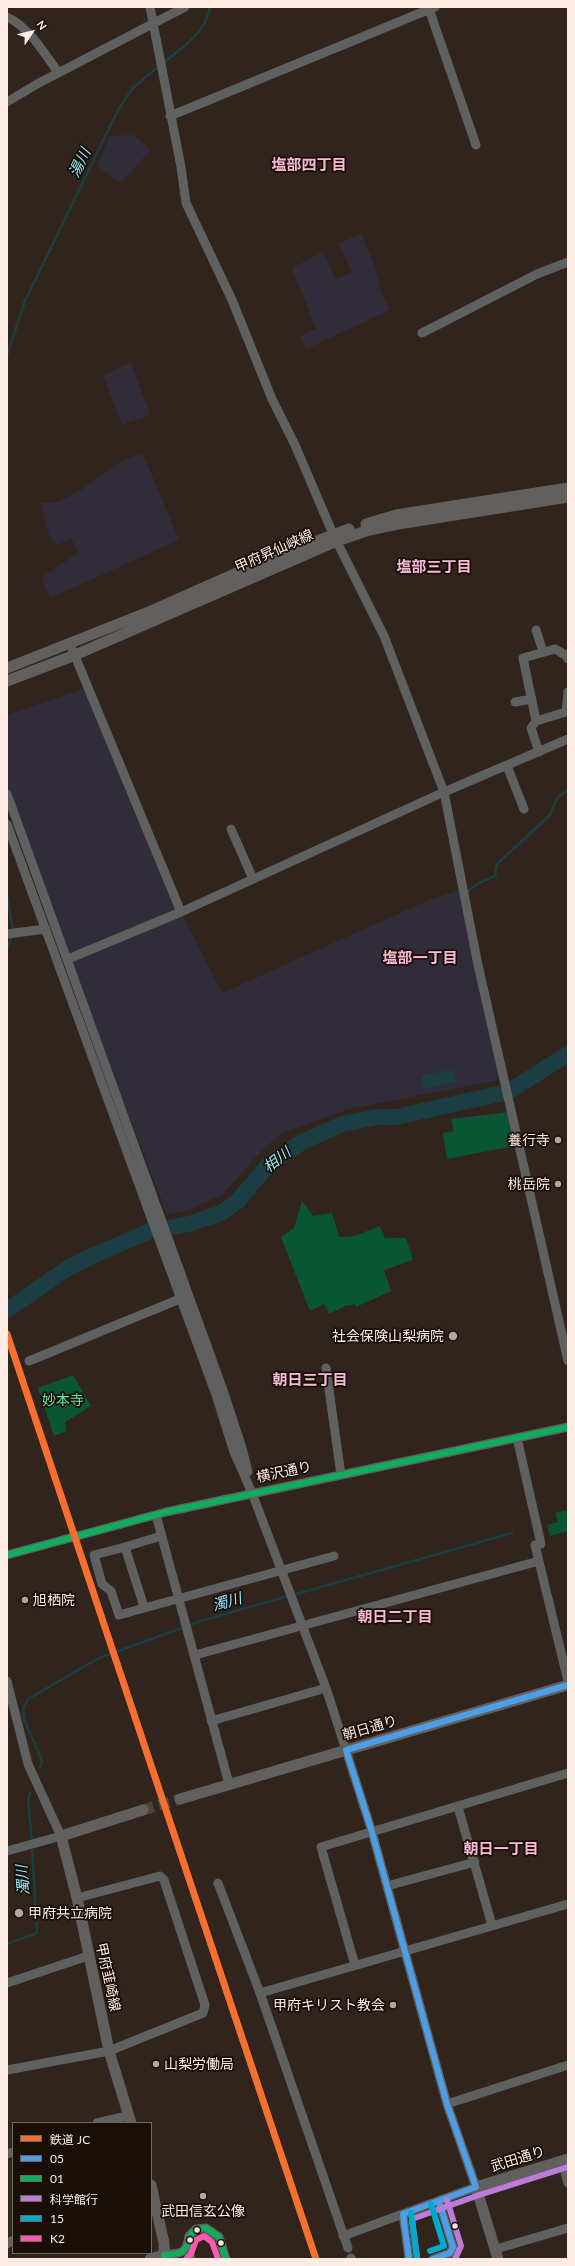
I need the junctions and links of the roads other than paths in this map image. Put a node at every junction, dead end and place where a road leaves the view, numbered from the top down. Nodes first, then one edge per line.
1 (150, 7) edge
2 (185, 7) edge
3 (432, 8) edge
4 (7, 17) edge
5 (152, 24) junction
6 (58, 72) junction
7 (7, 102) edge
8 (170, 116) junction
9 (476, 146) dead end
10 (568, 262) edge
11 (422, 333) dead end
12 (568, 488) edge
13 (568, 497) edge
14 (335, 537) junction
15 (536, 630) dead end
16 (70, 644) junction
17 (543, 652) junction
18 (75, 655) junction
19 (568, 659) edge
20 (7, 668) edge
21 (7, 681) edge
22 (568, 692) edge
23 (532, 699) junction
24 (515, 702) dead end
25 (536, 721) junction
26 (568, 739) edge
27 (539, 752) junction
28 (507, 766) junction
29 (444, 792) junction
30 (7, 794) edge
31 (524, 809) dead end
32 (7, 824) edge
33 (231, 829) dead end
34 (253, 879) junction
35 (181, 912) junction
36 (46, 929) junction
37 (7, 934) edge
38 (68, 959) junction
39 (156, 1217) junction
40 (185, 1297) junction
41 (29, 1361) dead end
42 (568, 1361) edge
43 (326, 1368) dead end
44 (568, 1426) edge
45 (517, 1438) junction
46 (341, 1475) junction
47 (252, 1493) junction
48 (156, 1515) junction
49 (161, 1536) junction
50 (125, 1547) junction
51 (7, 1555) edge
52 (334, 1556) dead end
53 (539, 1561) junction
54 (282, 1572) junction
55 (179, 1599) junction
56 (144, 1607) junction
57 (302, 1626) junction
58 (195, 1655) junction
59 (7, 1681) edge
60 (568, 1681) edge
61 (568, 1685) edge
62 (326, 1688) junction
63 (212, 1721) junction
64 (346, 1750) junction
65 (568, 1773) edge
66 (229, 1784) junction
67 (180, 1799) tunnel mouth
68 (458, 1807) junction
69 (143, 1810) tunnel mouth
70 (372, 1832) junction
71 (61, 1836) junction
72 (7, 1851) edge
73 (475, 1862) junction
74 (218, 1884) dead end
75 (388, 1886) junction
76 (77, 1898) junction
77 (568, 1904) edge
78 (492, 1925) junction
79 (406, 1951) junction
80 (88, 1956) junction
81 (355, 1965) junction
82 (7, 1983) edge
83 (260, 1993) junction
84 (109, 2051) junction
85 (568, 2065) edge
86 (7, 2070) edge
87 (447, 2104) junction
88 (129, 2119) edge
89 (105, 2122) edge
90 (565, 2160) edge
91 (568, 2183) edge
92 (476, 2187) junction
93 (152, 2189) edge
94 (439, 2202) junction
95 (403, 2214) junction
96 (568, 2228) edge
97 (343, 2236) junction
98 (187, 2248) junction
99 (348, 2248) dead end
100 (497, 2254) edge
101 (164, 2257) edge
102 (150, 2259) edge
103 (191, 2259) edge
104 (226, 2259) edge
105 (409, 2259) edge
106 (433, 2259) edge

1 - 5 street
2 - 5 street
3 - 8 street
3 - 9 street
4 - 6 street
5 - 6 street
5 - 8 street
6 - 7 street
8 - 14 street
10 - 11 street
12 - 14 main road, 甲府昇仙峡線
13 - 14 main road, 甲府昇仙峡線
14 - 16 main road, 甲府昇仙峡線
14 - 18 main road, 甲府昇仙峡線
14 - 29 street
15 - 17 street
16 - 18 street
16 - 20 main road, 甲府昇仙峡線
17 - 19 street
17 - 23 street
18 - 21 main road, 甲府昇仙峡線
18 - 35 street
22 - 25 street
23 - 24 street
23 - 25 street
25 - 27 street
26 - 27 street
27 - 28 street
28 - 29 street
28 - 31 street
29 - 34 street
29 - 42 street
30 - 38 street
32 - 36 street
33 - 34 street
34 - 35 street
35 - 38 street
36 - 37 street
36 - 39 street
38 - 39 street
39 - 40 street
39 - 40 street
40 - 41 street
40 - 47 street
43 - 46 street
44 - 45 street, 横沢通り
45 - 46 street, 横沢通り
45 - 53 street
46 - 47 street, 横沢通り
47 - 48 street, 横沢通り
47 - 54 street
48 - 49 street
48 - 51 street, 横沢通り
49 - 50 street
49 - 55 street
50 - 56 street
50 - 56 street
52 - 54 street
53 - 57 street
53 - 60 street
54 - 55 street
54 - 57 street
55 - 56 street
55 - 58 street
57 - 58 street
57 - 62 street
58 - 63 street
59 - 71 street
61 - 64 main road, 朝日通り
62 - 63 street
62 - 64 street
63 - 66 street
64 - 66 main road, 朝日通り
64 - 70 street
65 - 68 street
66 - 67 main road, 朝日通り
68 - 70 street
68 - 73 street
69 - 71 main road
70 - 75 street
70 - 81 street
71 - 72 street
71 - 76 main road, 甲府韮崎線
73 - 75 street
73 - 78 street
74 - 83 street
75 - 79 street
76 - 80 main road, 甲府韮崎線
76 - 84 street
77 - 78 street
78 - 79 street
79 - 81 street
79 - 87 street
80 - 82 street
80 - 84 main road, 甲府韮崎線
81 - 83 street
83 - 97 street
84 - 86 street
84 - 88 main road, 甲府韮崎線
85 - 87 street
87 - 92 street
88 - 89 street
90 - 91 street
90 - 92 main road, 武田通り
92 - 94 street
92 - 100 main road
93 - 101 main road
94 - 95 street
94 - 106 street
95 - 97 street
95 - 105 street
96 - 100 street
97 - 99 street
98 - 101 street
98 - 103 street
98 - 104 street
101 - 102 main road

